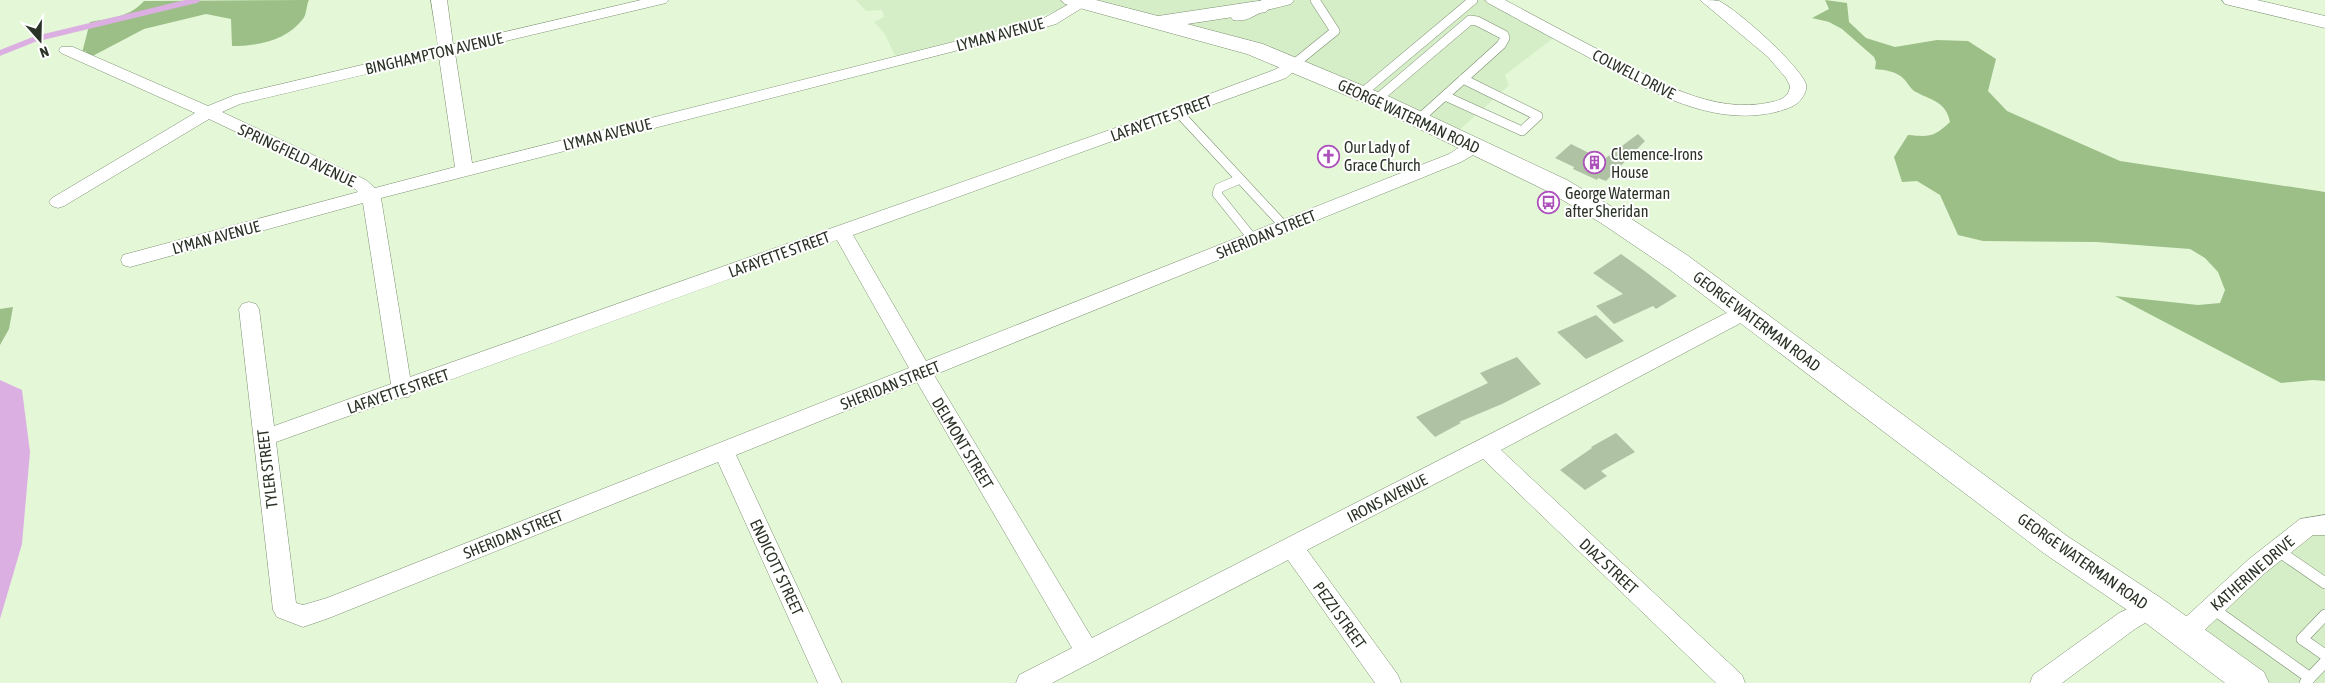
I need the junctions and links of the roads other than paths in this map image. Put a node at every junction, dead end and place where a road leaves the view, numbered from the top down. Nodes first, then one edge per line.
1 (439, 0) edge
2 (661, 0) edge
3 (1284, 0) edge
4 (1315, 0) edge
5 (1473, 0) edge
6 (1493, 0) edge
7 (1708, 0) edge
8 (2232, 0) edge
9 (1077, 1) edge
10 (1249, 11) junction
11 (1159, 22) junction
12 (2325, 22) edge
13 (1216, 39) junction
14 (1255, 49) junction
15 (67, 50) dead end
16 (447, 50) junction
17 (1294, 65) junction
18 (1463, 80) junction
19 (1369, 96) junction
20 (1445, 96) junction
21 (208, 112) junction
22 (1178, 112) junction
23 (1419, 119) junction
24 (1474, 146) junction
25 (464, 171) junction
26 (1240, 179) junction
27 (371, 196) junction
28 (58, 202) dead end
29 (1284, 226) junction
30 (841, 231) junction
31 (1254, 239) junction
32 (130, 260) dead end
33 (249, 309) dead end
34 (1745, 312) junction
35 (922, 373) junction
36 (402, 390) junction
37 (263, 438) junction
38 (1485, 448) junction
39 (724, 450) junction
40 (2325, 525) edge
41 (1292, 547) junction
42 (2277, 550) junction
43 (2325, 583) edge
44 (2150, 608) junction
45 (2212, 608) junction
46 (2325, 615) edge
47 (302, 616) joint
48 (2185, 633) junction
49 (1086, 652) junction
50 (2325, 655) edge
51 (2325, 662) edge
52 (2308, 680) edge
53 (830, 683) edge
54 (1028, 683) edge
55 (1389, 683) edge
56 (1733, 683) edge
57 (2042, 683) edge
58 (2252, 683) edge

1 - 16 street
2 - 16 street, BINGHAMPTON AVENUE
3 - 10 street
4 - 17 lane
5 - 19 lane
6 - 7 street, COLWELL DRIVE
8 - 12 street
9 - 11 main road, GEORGE WATERMAN ROAD
9 - 25 street, LYMAN AVENUE
10 - 11 main road
10 - 13 main road
10 - 14 main road
11 - 13 main road, GEORGE WATERMAN ROAD
13 - 14 main road, GEORGE WATERMAN ROAD
14 - 17 main road, GEORGE WATERMAN ROAD
15 - 21 street, SPRINGFIELD AVENUE
16 - 21 street, BINGHAMPTON AVENUE
16 - 25 street
17 - 19 main road, GEORGE WATERMAN ROAD
17 - 22 street, LAFAYETTE STREET
18 - 19 lane
18 - 20 lane
18 - 20 lane
19 - 23 main road, GEORGE WATERMAN ROAD
20 - 23 lane
21 - 27 street, SPRINGFIELD AVENUE
21 - 28 street, BINGHAMPTON AVENUE
22 - 26 lane
22 - 30 street, LAFAYETTE STREET
23 - 24 main road, GEORGE WATERMAN ROAD
24 - 29 street, SHERIDAN STREET
24 - 34 main road, GEORGE WATERMAN ROAD
25 - 27 street, LYMAN AVENUE
26 - 29 lane
26 - 31 lane
27 - 32 street, LYMAN AVENUE
27 - 36 street, SPRINGFIELD AVENUE
29 - 31 street, SHERIDAN STREET
30 - 35 street, DELMONT STREET
30 - 36 street, LAFAYETTE STREET
31 - 35 street, SHERIDAN STREET
33 - 37 street, TYLER STREET
34 - 38 street, IRONS AVENUE
34 - 44 main road, GEORGE WATERMAN ROAD
35 - 39 street, SHERIDAN STREET
35 - 49 street, DELMONT STREET
36 - 37 street, LAFAYETTE STREET
37 - 47 street, TYLER STREET
38 - 41 street, IRONS AVENUE
38 - 56 street, DIAZ STREET
39 - 47 street, SHERIDAN STREET
39 - 53 street, ENDICOTT STREET
40 - 42 street, KATHERINE DRIVE
41 - 49 street, IRONS AVENUE
41 - 55 street, PEZZI STREET
42 - 43 lane
42 - 45 street, KATHERINE DRIVE
44 - 48 main road, GEORGE WATERMAN ROAD
44 - 57 street
45 - 48 street, KATHERINE DRIVE
45 - 52 lane
46 - 50 lane
48 - 58 main road, GEORGE WATERMAN ROAD
49 - 54 street, IRONS AVENUE
51 - 52 lane

